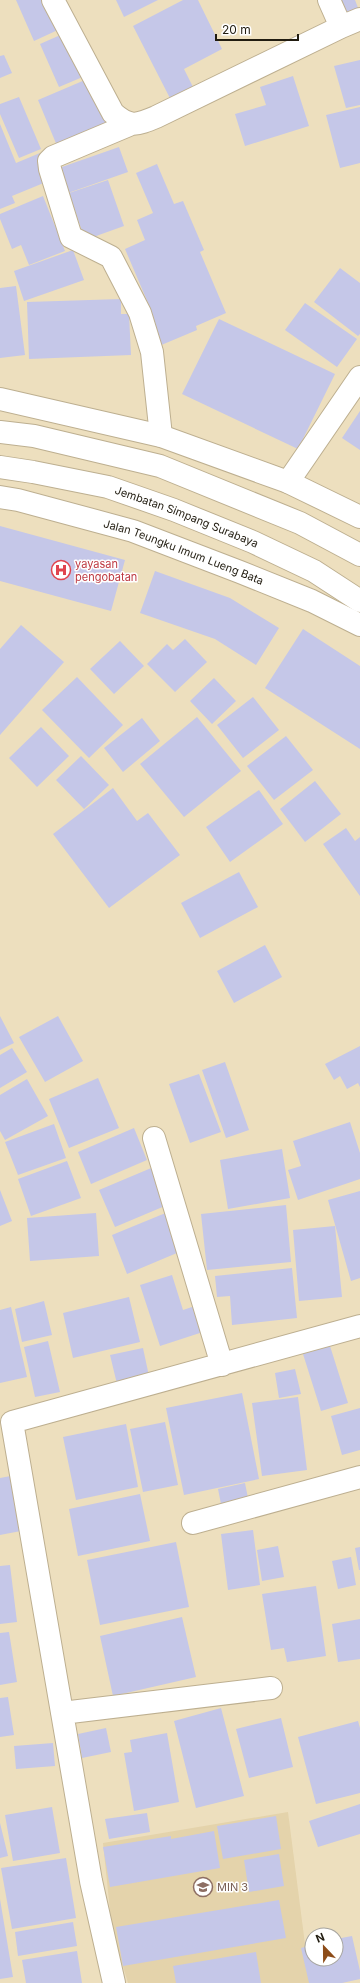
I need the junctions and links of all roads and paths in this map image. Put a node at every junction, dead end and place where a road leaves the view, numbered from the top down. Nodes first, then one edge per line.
1 (53, 0) edge
2 (329, 0) edge
3 (350, 23) edge
4 (130, 125) junction
5 (360, 377) edge
6 (0, 399) edge
7 (0, 432) edge
8 (161, 436) junction
9 (0, 467) edge
10 (288, 482) junction
11 (0, 497) edge
12 (360, 517) edge
13 (360, 555) edge
14 (360, 601) edge
15 (360, 625) edge
16 (154, 1138) dead end
17 (360, 1326) edge
18 (222, 1365) junction
19 (6, 1423) edge
20 (360, 1477) edge
21 (193, 1524) dead end
22 (271, 1688) dead end
23 (62, 1714) junction
24 (114, 1983) edge

1 - 4 main road
2 - 3 main road
3 - 4 main road
4 - 8 main road
5 - 10 main road
6 - 8 main road
7 - 13 main road
8 - 10 main road
9 - 14 main road, Jembatan Simpang Surabaya
10 - 12 main road
11 - 15 main road, Jalan Teungku Imum Lueng Bata
16 - 18 main road
17 - 18 main road
18 - 19 main road
19 - 23 main road
20 - 21 main road
22 - 23 main road
23 - 24 main road

